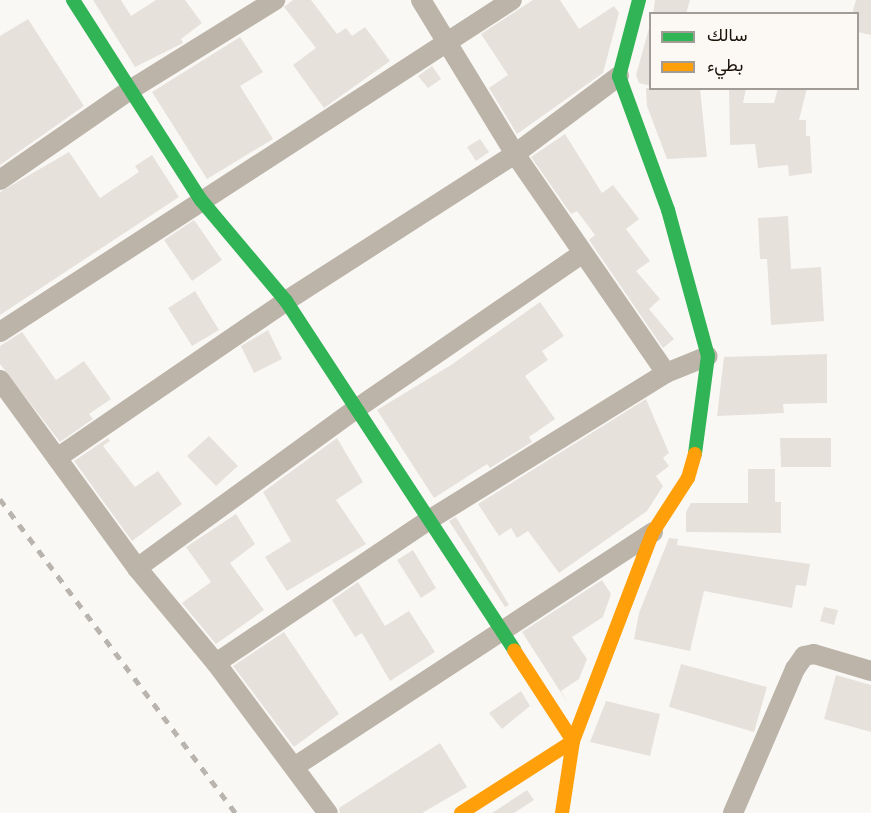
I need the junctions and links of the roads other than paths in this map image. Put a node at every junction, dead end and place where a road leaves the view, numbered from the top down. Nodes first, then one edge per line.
1 (73, 0) edge
2 (275, 0) edge
3 (421, 0) edge
4 (512, 0) edge
5 (639, 0) edge
6 (447, 39) junction
7 (619, 76) junction
8 (130, 90) junction
9 (515, 154) junction
10 (0, 180) edge
11 (201, 200) junction
12 (582, 254) junction
13 (286, 301) junction
14 (0, 332) edge
15 (708, 356) junction
16 (666, 373) junction
17 (0, 380) edge
18 (356, 409) junction
19 (57, 458) junction
20 (429, 520) junction
21 (653, 532) junction
22 (137, 568) junction
23 (501, 631) junction
24 (216, 663) junction
25 (871, 671) edge
26 (573, 741) junction
27 (294, 767) junction
28 (328, 813) edge
29 (461, 813) edge
30 (562, 813) edge
31 (733, 813) edge

1 - 8 street
2 - 8 street
3 - 6 street
4 - 6 street
5 - 7 street
6 - 9 street
6 - 11 street
7 - 9 street
7 - 15 street
8 - 10 street
8 - 11 street
9 - 12 street
9 - 13 street
11 - 13 street
11 - 14 street
12 - 16 street
12 - 18 street
13 - 18 street
13 - 19 street
15 - 16 street
15 - 21 street
16 - 20 street
17 - 19 street
18 - 20 street
18 - 22 street
19 - 22 street
20 - 23 street
20 - 24 street
21 - 23 street
21 - 26 street
22 - 24 street
23 - 26 street
23 - 27 street
24 - 27 street
25 - 31 street
26 - 29 street
26 - 30 street
27 - 28 street

